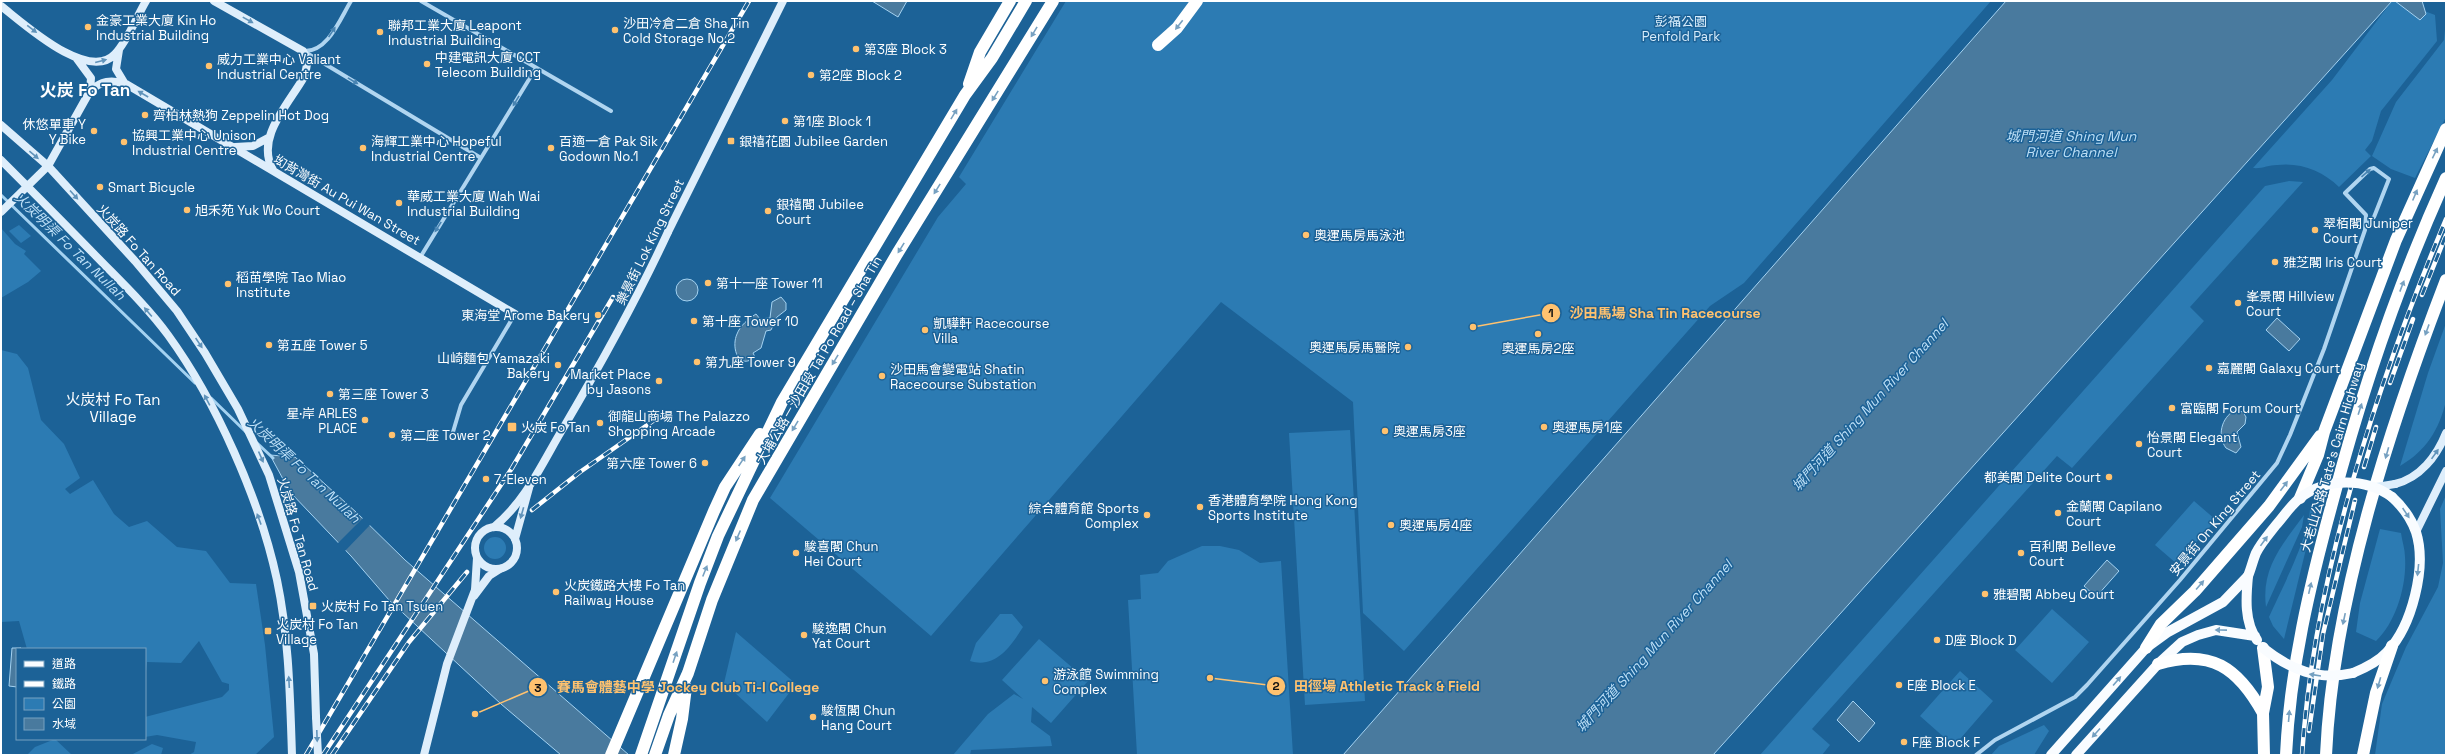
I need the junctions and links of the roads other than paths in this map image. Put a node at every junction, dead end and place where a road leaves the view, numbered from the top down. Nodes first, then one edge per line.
1 (146, 1) edge
2 (214, 1) edge
3 (351, 1) edge
4 (421, 1) edge
5 (783, 1) edge
6 (1010, 1) edge
7 (1026, 1) edge
8 (1053, 1) edge
9 (1197, 1) edge
10 (1, 6) edge
11 (1158, 45) dead end
12 (120, 46) junction
13 (303, 51) junction
14 (77, 58) junction
15 (536, 68) junction
16 (126, 84) junction
17 (90, 91) junction
18 (965, 95) junction
19 (611, 111) dead end
20 (1, 125) edge
21 (2446, 129) edge
22 (268, 138) junction
23 (233, 147) junction
24 (481, 158) junction
25 (1, 160) edge
26 (48, 166) junction
27 (274, 171) junction
28 (2446, 178) edge
29 (27, 186) junction
30 (2, 211) edge
31 (2366, 226) junction
32 (420, 256) junction
33 (2446, 280) edge
34 (515, 314) joint
35 (782, 402) junction
36 (453, 432) dead end
37 (2446, 433) edge
38 (2309, 462) junction
39 (2446, 470) edge
40 (2376, 487) junction
41 (529, 488) junction
42 (2300, 498) junction
43 (494, 527) junction
44 (2416, 532) junction
45 (515, 539) junction
46 (477, 558) junction
47 (500, 569) junction
48 (2248, 576) junction
49 (474, 596) junction
50 (2254, 636) junction
51 (2392, 646) junction
52 (2146, 648) junction
53 (2263, 648) junction
54 (2158, 664) junction
55 (688, 674) junction
56 (2263, 713) junction
57 (292, 755) edge
58 (318, 755) edge
59 (424, 755) edge
60 (611, 755) edge
61 (641, 755) edge
62 (655, 755) edge
63 (674, 755) edge
64 (1976, 755) edge
65 (2051, 755) edge
66 (2076, 755) edge
67 (2264, 755) edge
68 (2286, 755) edge
69 (2326, 755) edge
70 (2363, 755) edge

1 - 12 street
2 -> 13 street
13 -> 3 street
4 - 15 street
5 - 41 street, 樂景街 Lok King Street, bridge
6 - 18 highway
7 - 18 highway, 大埔公路－沙田段 Tai Po Road – Sha Tin
8 -> 55 highway, 大埔公路－沙田段 Tai Po Road – Sha Tin
9 -> 11 highway
10 -> 14 street
14 -> 12 street
12 - 16 street
13 - 22 street
13 -> 24 street
14 - 17 street
15 - 19 street
15 -> 24 street
16 - 17 street
23 -> 16 street, 㘭背灣街 Au Pui Wan Street
17 - 26 street
35 -> 18 highway, 大埔公路－沙田段 Tai Po Road – Sha Tin
20 -> 26 street, 火炭路 Fo Tan Road
38 -> 21 highway
22 - 23 street
22 - 27 street
23 - 27 street, 㘭背灣街 Au Pui Wan Street
24 -> 32 street
25 - 29 street
26 - 29 street
26 -> 58 street, 火炭路 Fo Tan Road, bridge
27 - 32 street, 㘭背灣街 Au Pui Wan Street
68 -> 28 highway, 大老山公路 Tate's Cairn Highway
29 - 30 street
57 -> 29 street
31 -> 31 street, 安景街 On King Street
31 - 64 street, 安景街 On King Street
32 - 34 street, 㘭背灣街 Au Pui Wan Street
33 -> 69 highway
34 - 36 street
60 -> 35 highway
61 -> 35 highway, 大埔公路－沙田段 Tai Po Road – Sha Tin
40 -> 37 street, bridge
38 - 42 highway
52 -> 38 highway
39 - 44 street
40 - 42 main road, bridge
40 -> 44 main road, bridge
41 - 43 street, 樂景街 Lok King Street, bridge
41 -> 45 street, 樂景街 Lok King Street, bridge
48 -> 42 main road, bridge
43 - 45 street, bridge
43 - 46 street, bridge
44 -> 51 main road
45 - 47 street, bridge
46 - 47 street, bridge
46 - 49 street, bridge
47 - 49 street
48 - 50 main road
48 - 52 main road
49 - 59 street
50 - 53 main road
50 -> 54 main road
51 -> 53 main road, bridge
51 -> 70 highway
65 -> 52 main road
53 - 56 highway
54 - 56 highway
54 -> 66 main road
55 - 62 highway, 大埔公路－沙田段 Tai Po Road – Sha Tin
55 - 63 highway
56 - 67 highway

